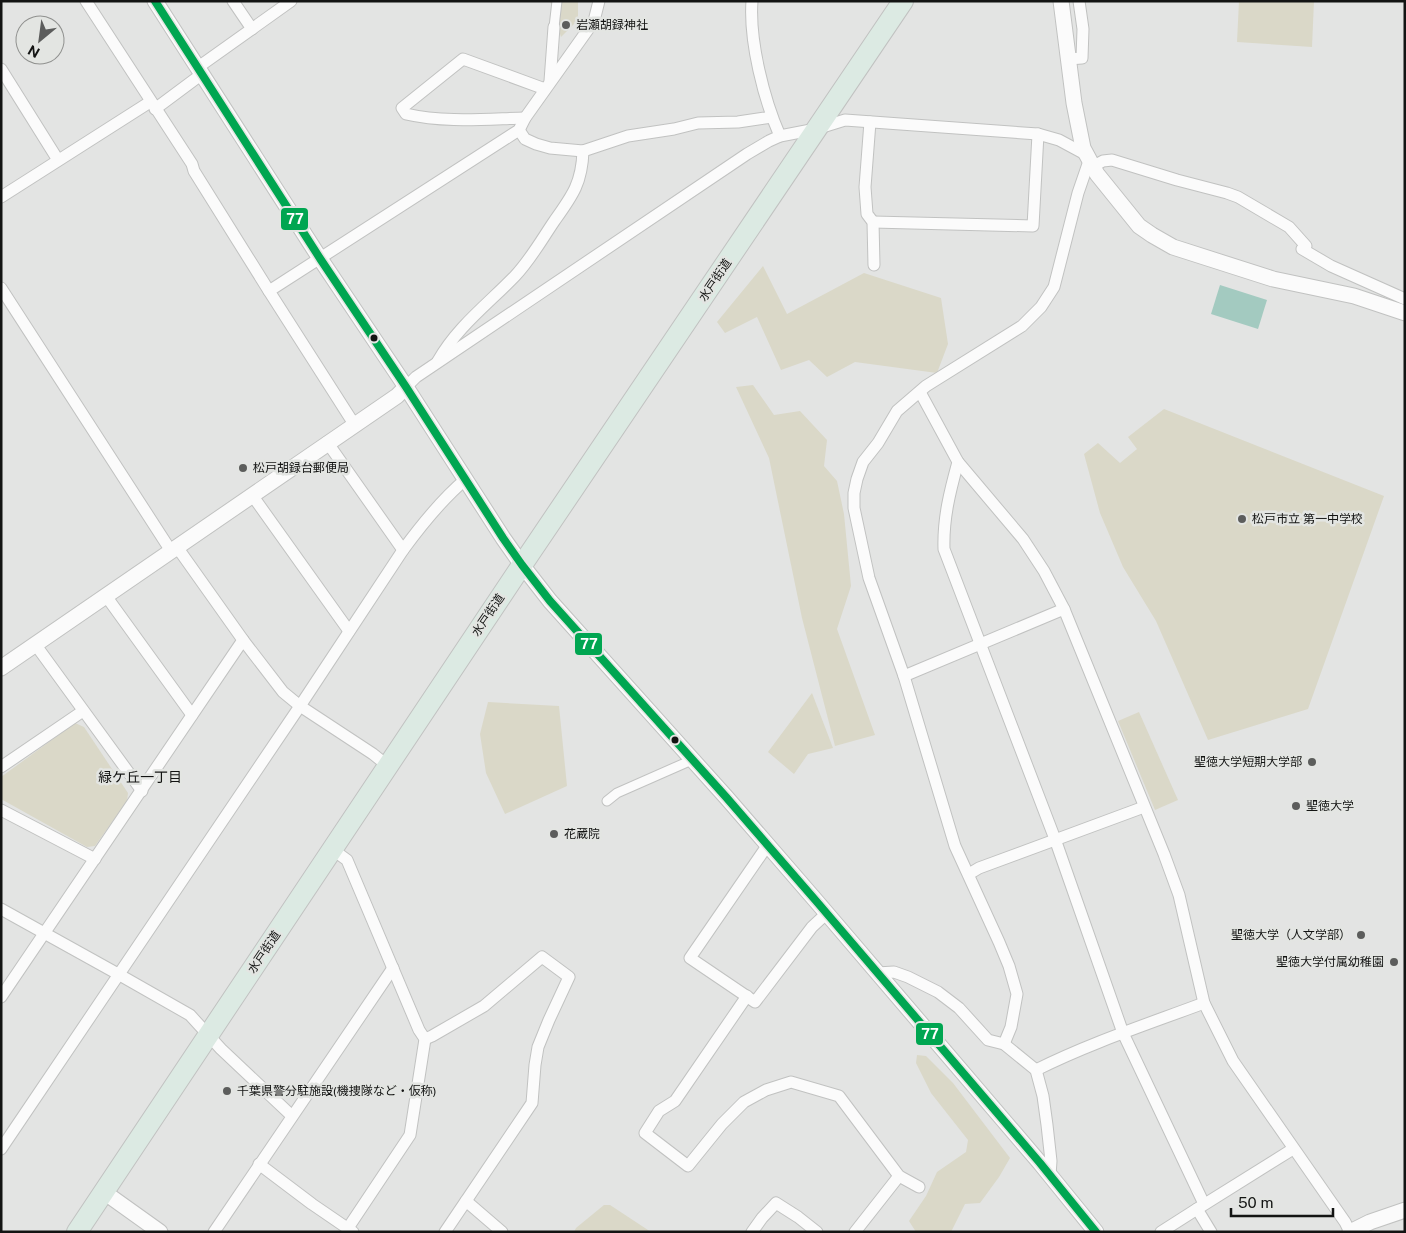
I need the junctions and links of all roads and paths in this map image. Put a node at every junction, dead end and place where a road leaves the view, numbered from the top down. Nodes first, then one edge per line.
1 (86, 1) edge
2 (155, 1) edge
3 (233, 1) edge
4 (291, 1) edge
5 (557, 1) edge
6 (599, 1) edge
7 (608, 1) edge
8 (752, 1) edge
9 (903, 1) edge
10 (1061, 1) edge
11 (1080, 1) edge
12 (594, 20) junction
13 (554, 27) joint
14 (252, 29) junction
15 (1068, 60) junction
16 (1, 69) edge
17 (199, 71) junction
18 (548, 85) junction
19 (153, 105) junction
20 (772, 117) junction
21 (525, 118) junction
22 (870, 122) junction
23 (816, 129) junction
24 (519, 130) junction
25 (1038, 134) junction
26 (780, 136) junction
27 (583, 151) junction
28 (58, 160) junction
29 (1089, 161) junction
30 (1, 197) edge
31 (873, 222) junction
32 (321, 260) junction
33 (874, 265) dead end
34 (1, 288) edge
35 (270, 291) junction
36 (1405, 299) edge
37 (1405, 313) edge
38 (436, 363) junction
39 (406, 387) junction
40 (920, 392) junction
41 (354, 424) junction
42 (327, 442) junction
43 (958, 462) junction
44 (466, 480) junction
45 (252, 495) junction
46 (174, 549) junction
47 (403, 550) junction
48 (522, 565) junction
49 (106, 596) junction
50 (1064, 609) junction
51 (349, 631) junction
52 (243, 640) junction
53 (35, 644) junction
54 (982, 644) junction
55 (1, 668) edge
56 (904, 676) junction
57 (300, 706) junction
58 (83, 711) junction
59 (192, 716) junction
60 (692, 760) junction
61 (388, 766) junction
62 (1, 767) edge
63 (142, 791) junction
64 (607, 802) dead end
65 (1144, 808) junction
66 (1, 810) edge
67 (1055, 839) junction
68 (767, 846) junction
69 (332, 849) junction
70 (95, 859) junction
71 (969, 874) junction
72 (1, 910) edge
73 (826, 914) junction
74 (44, 933) junction
75 (393, 968) junction
76 (877, 973) junction
77 (118, 974) junction
78 (747, 996) junction
79 (1, 998) edge
80 (1204, 1003) junction
81 (1123, 1033) junction
82 (209, 1034) junction
83 (425, 1039) junction
84 (1004, 1044) junction
85 (1036, 1070) junction
86 (292, 1116) junction
87 (1294, 1148) junction
88 (1, 1149) edge
89 (259, 1164) junction
90 (899, 1176) junction
91 (1050, 1176) junction
92 (919, 1187) dead end
93 (104, 1192) junction
94 (466, 1201) junction
95 (1200, 1206) junction
96 (1405, 1210) edge
97 (351, 1230) edge
98 (77, 1232) edge
99 (160, 1232) edge
100 (214, 1232) edge
101 (445, 1232) edge
102 (502, 1232) edge
103 (752, 1232) edge
104 (817, 1232) edge
105 (855, 1232) edge
106 (1096, 1232) edge
107 (1161, 1232) edge
108 (1211, 1232) edge
109 (1350, 1232) edge

1 - 19 street
2 - 17 street
3 - 14 street
4 - 14 street
5 - 13 street
6 - 12 street
7 - 12 street
8 - 20 street
9 - 23 highway, 水戸街道
10 - 15 street
11 - 15 street
12 - 18 street
13 - 18 street
14 - 17 street
15 - 29 street
16 - 28 street
17 - 19 street
17 - 32 street
18 - 21 street
18 - 21 street
19 - 28 street
19 - 35 street
20 - 26 street
20 - 27 street
21 - 24 street
22 - 23 street
22 - 25 street
22 - 31 street
23 - 26 street
23 - 48 highway, 水戸街道
24 - 27 street
24 - 32 street
25 - 29 street
25 - 31 street
26 - 38 street
27 - 38 street
28 - 30 street
29 - 36 street
29 - 37 street
29 - 40 street
31 - 33 street
32 - 35 street
32 - 39 street
34 - 46 street
35 - 41 street
38 - 39 street
39 - 41 street
39 - 44 street
40 - 43 street
40 - 56 street
41 - 42 street
42 - 45 street
42 - 47 street
43 - 50 street
43 - 54 street
44 - 47 street
44 - 48 street
45 - 46 street
45 - 51 street
46 - 49 street
46 - 52 street
47 - 51 street
48 - 60 street
48 - 61 highway, 水戸街道
49 - 53 street
49 - 59 street
50 - 54 street
50 - 65 street
51 - 57 street
52 - 57 street
52 - 59 street
53 - 55 street
53 - 58 street
54 - 56 street
54 - 67 street
56 - 71 street
57 - 61 street
57 - 77 street
58 - 62 street
58 - 63 street
59 - 63 street
60 - 64 street
60 - 68 street
61 - 69 highway, 水戸街道
63 - 70 street
65 - 67 street
65 - 80 street
66 - 70 street
67 - 71 street
67 - 81 street
68 - 73 street
68 - 78 street
69 - 75 street
69 - 82 highway, 水戸街道
70 - 74 street
71 - 84 street
72 - 74 street
73 - 76 street
73 - 78 street
74 - 77 street
74 - 79 street
75 - 83 street
75 - 86 street
76 - 84 street
76 - 91 street
77 - 82 street
77 - 88 street
78 - 90 street
80 - 81 street
80 - 87 street
81 - 85 street
81 - 95 street
82 - 86 street
82 - 93 highway, 水戸街道
83 - 94 street
83 - 97 street
84 - 85 street
85 - 91 street
86 - 89 street
87 - 95 street
87 - 109 street
89 - 97 street
89 - 100 street
90 - 92 street
90 - 105 street
91 - 106 street
93 - 98 highway, 水戸街道
93 - 99 street
94 - 101 street
94 - 102 street
95 - 107 street
95 - 108 street
96 - 109 street
103 - 104 street

